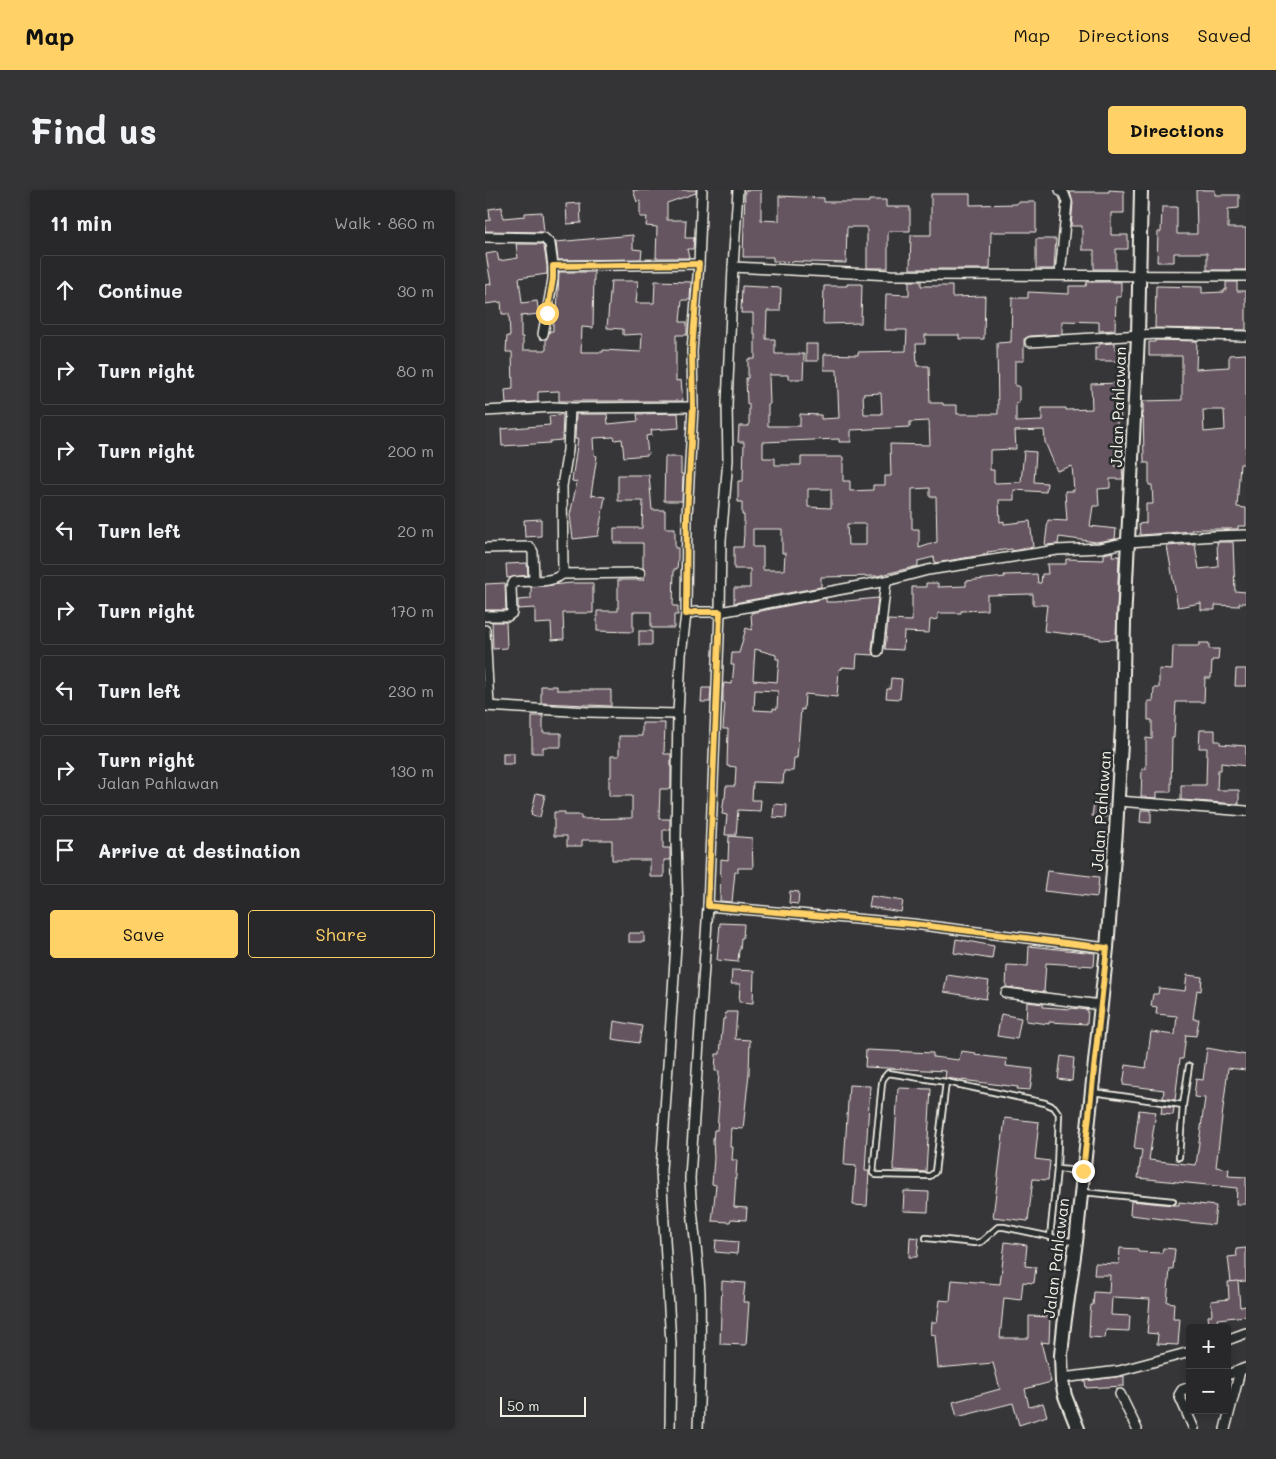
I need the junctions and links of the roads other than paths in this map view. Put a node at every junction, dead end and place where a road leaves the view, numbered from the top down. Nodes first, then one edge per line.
1 (702, 190) edge
2 (738, 190) edge
3 (1061, 190) edge
4 (1141, 190) edge
5 (485, 237) edge
6 (699, 264) junction
7 (553, 266) junction
8 (733, 267) junction
9 (1060, 275) junction
10 (1139, 275) junction
11 (1246, 276) edge
12 (543, 334) dead end
13 (1138, 336) junction
14 (1246, 336) edge
15 (1030, 342) dead end
16 (693, 407) junction
17 (569, 408) junction
18 (485, 411) edge
19 (1246, 535) edge
20 (1129, 542) junction
21 (485, 548) edge
22 (640, 573) dead end
23 (562, 574) junction
24 (534, 581) junction
25 (886, 581) junction
26 (718, 612) junction
27 (691, 613) junction
28 (485, 616) edge
29 (485, 630) edge
30 (878, 651) dead end
31 (487, 706) edge
32 (678, 714) junction
33 (1118, 800) junction
34 (1246, 811) edge
35 (708, 906) junction
36 (1107, 948) junction
37 (1006, 993) dead end
38 (1101, 1004) junction
39 (1189, 1066) dead end
40 (946, 1082) junction
41 (1091, 1092) junction
42 (1183, 1105) junction
43 (1179, 1157) dead end
44 (1057, 1169) junction
45 (1083, 1171) junction
46 (1081, 1192) junction
47 (1173, 1201) dead end
48 (1051, 1237) junction
49 (926, 1238) dead end
50 (1076, 1242) junction
51 (1246, 1333) edge
52 (1231, 1339) edge
53 (1186, 1353) edge
54 (1243, 1370) edge
55 (1062, 1378) junction
56 (1186, 1388) edge
57 (1120, 1394) dead end
58 (1186, 1410) edge
59 (1188, 1414) edge
60 (670, 1429) edge
61 (699, 1429) edge
62 (1078, 1429) edge
63 (1137, 1429) edge
64 (1194, 1429) edge
65 (1225, 1429) edge

1 - 6 street
2 - 8 street
3 - 9 street
4 - 10 street, Jalan Pahlawan
5 - 7 street
6 - 7 street
6 - 16 street
7 - 12 street
8 - 9 street
8 - 26 street
9 - 10 street
10 - 11 street
10 - 13 street, Jalan Pahlawan
13 - 14 street
13 - 15 street
13 - 20 street, Jalan Pahlawan
16 - 17 street
16 - 27 street
17 - 18 street
17 - 23 street
19 - 20 street
20 - 25 street
20 - 33 street, Jalan Pahlawan
21 - 24 street
22 - 23 street
23 - 24 street
24 - 28 street
25 - 26 street
25 - 30 street
26 - 27 street
26 - 35 street
27 - 32 street
29 - 31 street
31 - 32 street
32 - 60 street
33 - 34 street
33 - 36 street, Jalan Pahlawan
35 - 36 street
35 - 61 street
36 - 38 street, Jalan Pahlawan
37 - 38 street
38 - 41 street, Jalan Pahlawan
39 - 42 lane
40 - 40 lane
40 - 44 lane
41 - 42 lane
41 - 45 street, Jalan Pahlawan
42 - 43 lane
44 - 45 lane
44 - 48 lane
45 - 46 street, Jalan Pahlawan
46 - 47 lane
46 - 50 street, Jalan Pahlawan
48 - 49 lane
48 - 50 lane
50 - 55 street, Jalan Pahlawan
51 - 52 street
53 - 55 street
54 - 65 street
55 - 62 street, Jalan Pahlawan
56 - 58 street
57 - 63 street
59 - 64 street

